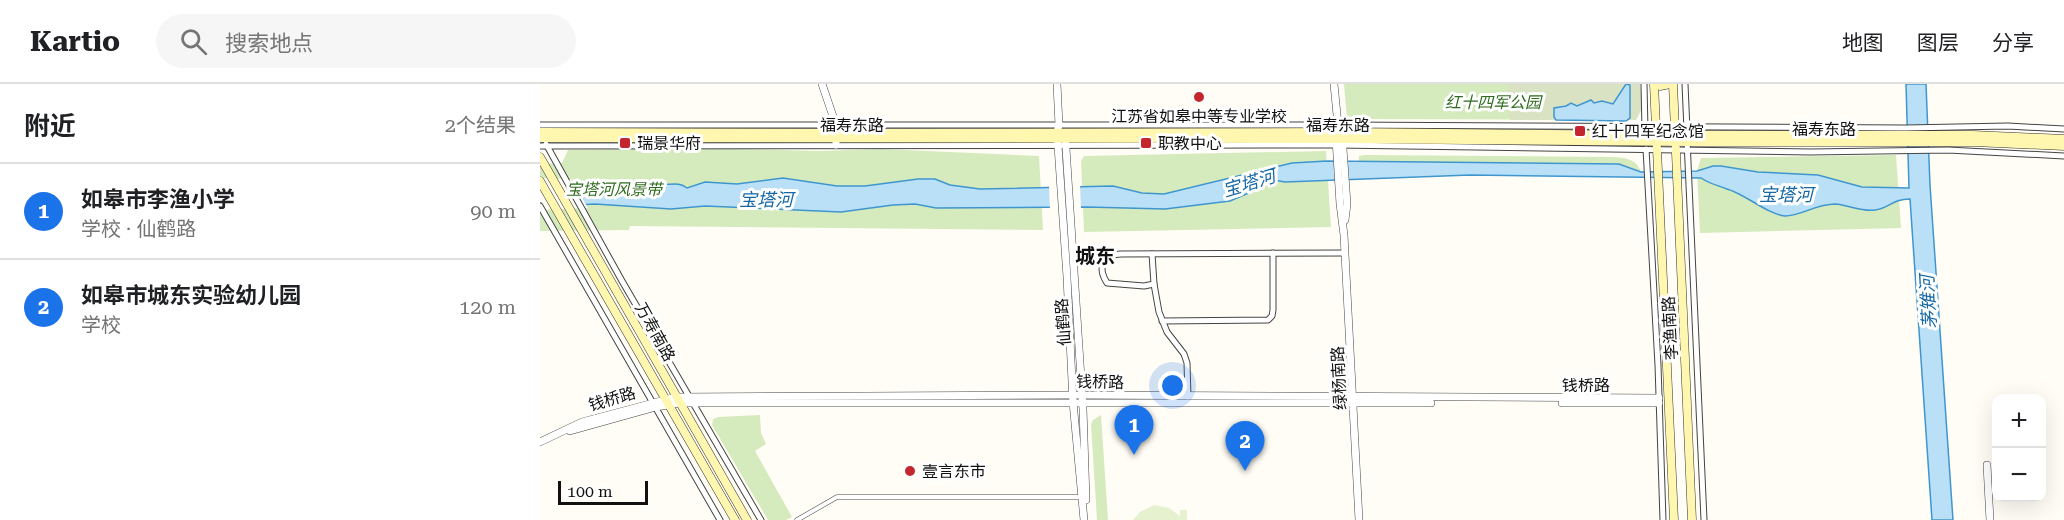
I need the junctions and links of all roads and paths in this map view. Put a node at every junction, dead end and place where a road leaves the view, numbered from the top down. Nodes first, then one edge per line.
1 (822, 84) edge
2 (1057, 84) edge
3 (1334, 84) edge
4 (1644, 84) edge
5 (1656, 84) edge
6 (1671, 84) edge
7 (1685, 84) edge
8 (540, 125) edge
9 (2064, 129) edge
10 (540, 132) edge
11 (837, 136) junction
12 (1061, 137) junction
13 (540, 138) edge
14 (1646, 139) junction
15 (1657, 139) junction
16 (1675, 139) junction
17 (1687, 139) junction
18 (1905, 139) junction
19 (1932, 139) junction
20 (2064, 139) edge
21 (1340, 140) junction
22 (547, 145) junction
23 (540, 146) edge
24 (2064, 146) edge
25 (2064, 156) edge
26 (540, 157) edge
27 (540, 181) edge
28 (1670, 188) junction
29 (540, 206) edge
30 (1272, 253) junction
31 (1345, 253) junction
32 (1152, 254) junction
33 (1154, 284) junction
34 (1162, 321) junction
35 (1188, 396) junction
36 (1077, 399) junction
37 (677, 400) junction
38 (691, 400) junction
39 (1353, 400) junction
40 (668, 401) junction
41 (1659, 401) junction
42 (654, 404) junction
43 (540, 442) edge
44 (1987, 465) dead end
45 (1082, 496) junction
46 (720, 520) edge
47 (735, 520) edge
48 (747, 520) edge
49 (761, 520) edge
50 (797, 520) edge
51 (1086, 520) edge
52 (1359, 520) edge
53 (1664, 520) edge
54 (1674, 520) edge
55 (1692, 520) edge
56 (1704, 520) edge
57 (1990, 520) edge

1 - 11 street
2 - 12 street, 仙鹤路
3 - 21 street, 绿杨南路
4 - 14 street
5 - 6 main road
5 - 15 main road, 李渔南路
6 - 16 main road, 李渔南路
7 - 17 street
8 - 11 street
9 - 19 street
10 - 11 main road, 福寿东路
11 - 12 main road, 福寿东路
11 - 12 street
11 - 13 main road, 福寿东路
11 - 22 street
12 - 21 main road, 福寿东路
12 - 21 street
12 - 36 street, 仙鹤路
13 - 22 street
14 - 15 main road, 福寿东路
14 - 15 street
14 - 21 main road, 福寿东路
14 - 21 street
14 - 41 street
15 - 16 main road, 福寿东路
15 - 16 street
15 - 28 main road, 李渔南路
16 - 17 main road, 福寿东路
16 - 17 street
16 - 28 main road, 李渔南路
17 - 18 main road, 福寿东路
17 - 18 street
17 - 56 street
18 - 19 main road, 福寿东路
18 - 19 street
19 - 20 main road, 福寿东路
19 - 24 main road, 福寿东路
19 - 25 street
21 - 31 street, 绿杨南路
22 - 23 street
22 - 38 street
26 - 37 main road, 万寿南路
27 - 40 main road, 万寿南路
28 - 54 main road, 李渔南路
28 - 55 main road, 李渔南路
29 - 42 street
30 - 31 street
30 - 32 street
30 - 34 street
31 - 39 street, 绿杨南路
32 - 33 street
32 - 33 street
33 - 34 street
34 - 35 street
35 - 36 street, 钱桥路
35 - 39 street, 钱桥路
36 - 38 street, 钱桥路
36 - 39 street, 钱桥路
36 - 45 street, 仙鹤路
36 - 51 street, 仙鹤路
37 - 38 street, 钱桥路
37 - 40 street, 钱桥路
37 - 48 main road, 万寿南路
38 - 49 street
39 - 41 street, 钱桥路
39 - 52 street, 绿杨南路
40 - 42 street, 钱桥路
40 - 47 main road, 万寿南路
41 - 53 street
42 - 43 street, 钱桥路
42 - 46 street
44 - 57 street
45 - 50 street
45 - 51 street, 仙鹤路

